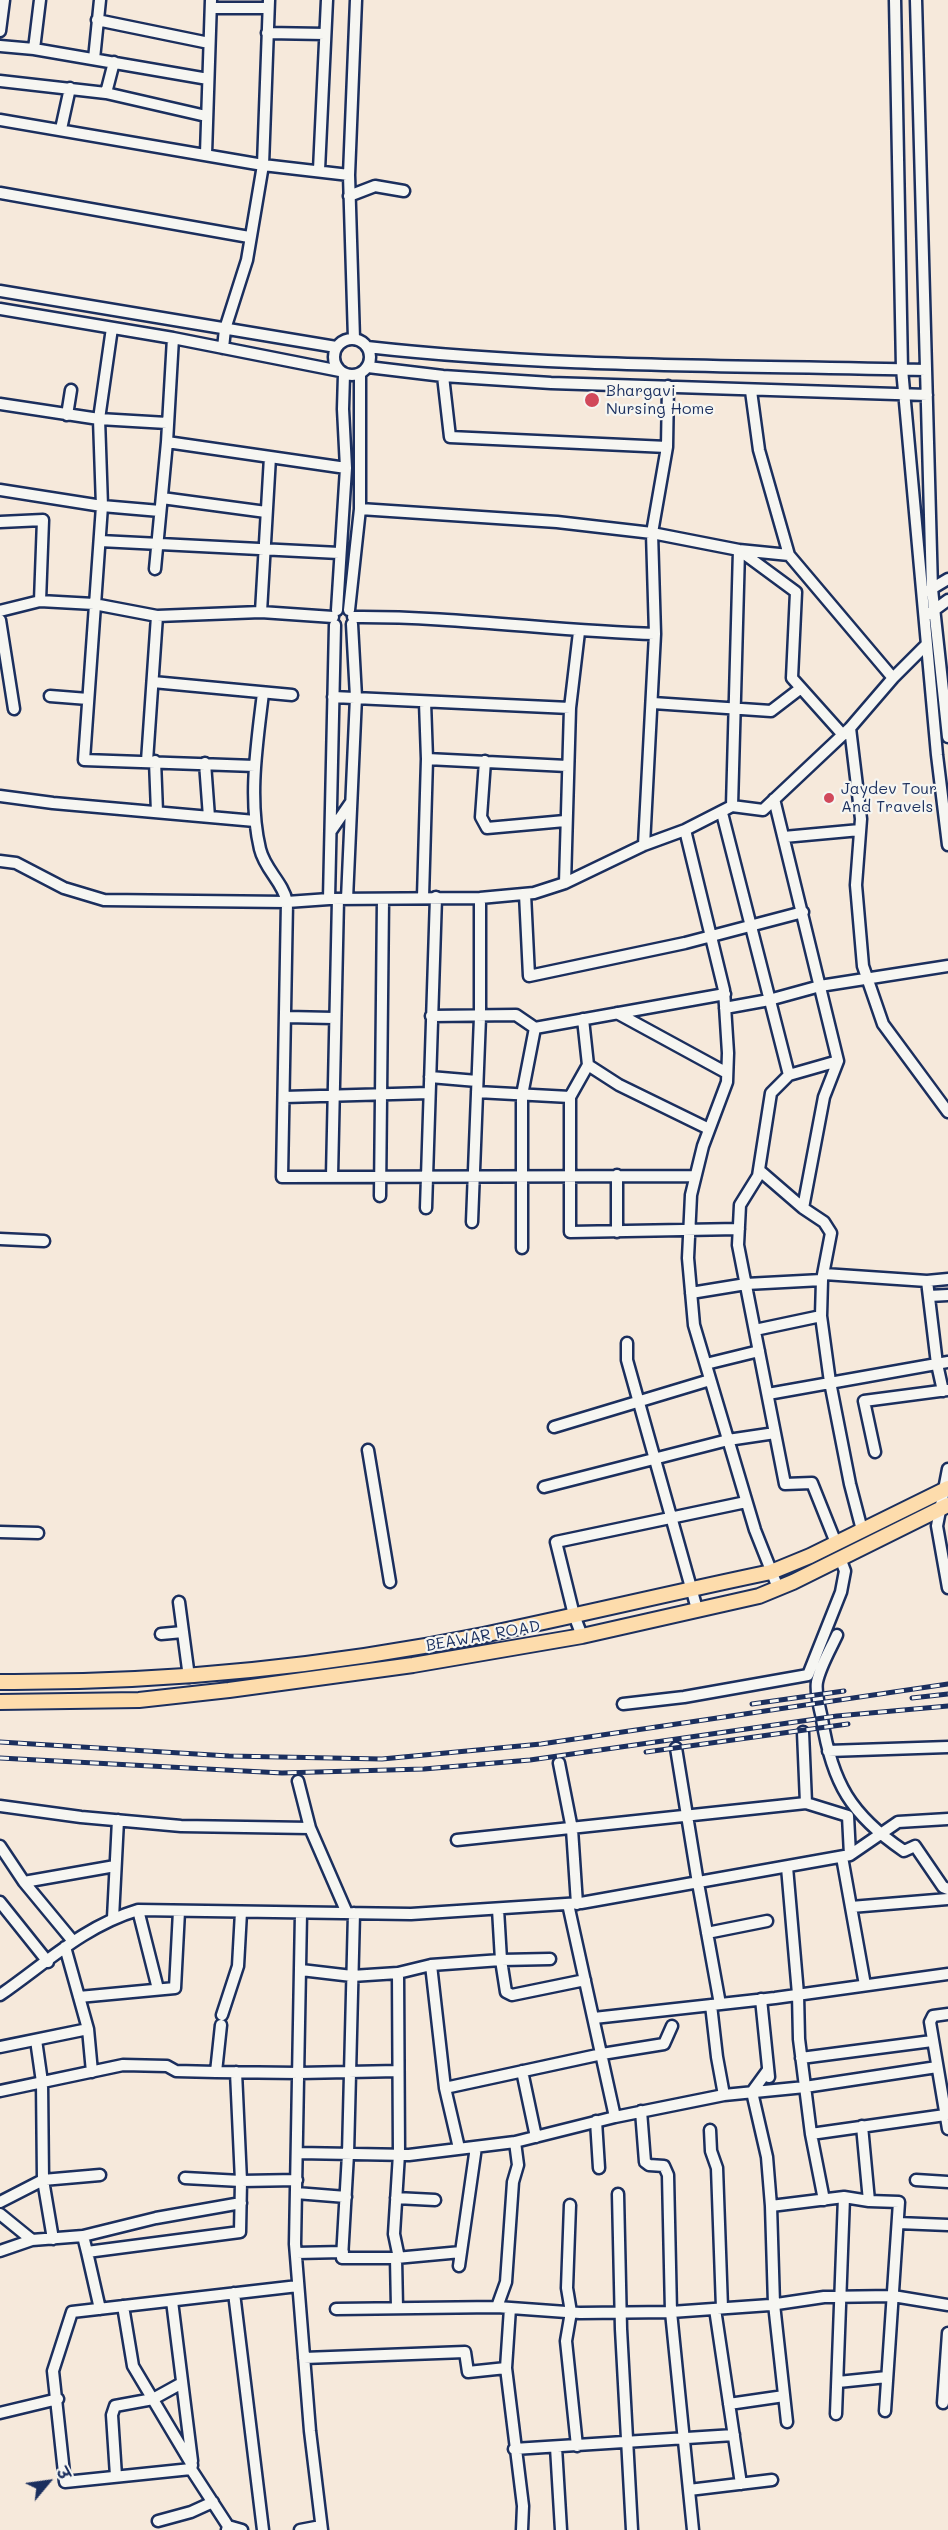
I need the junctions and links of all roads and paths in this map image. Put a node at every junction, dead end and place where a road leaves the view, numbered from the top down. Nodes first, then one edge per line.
1 (4, 0) edge
2 (40, 0) edge
3 (100, 0) edge
4 (327, 0) edge
5 (356, 0) edge
6 (894, 0) edge
7 (916, 0) edge
8 (211, 4) edge
9 (268, 4) edge
10 (97, 20) junction
11 (0, 31) edge
12 (267, 33) junction
13 (325, 34) junction
14 (209, 43) junction
15 (0, 46) edge
16 (34, 49) junction
17 (94, 59) junction
18 (114, 62) junction
19 (208, 79) junction
20 (0, 81) edge
21 (70, 88) junction
22 (106, 93) junction
23 (206, 116) junction
24 (0, 120) edge
25 (61, 129) junction
26 (206, 154) junction
27 (263, 165) junction
28 (319, 170) junction
29 (349, 174) junction
30 (404, 191) dead end
31 (0, 193) edge
32 (349, 196) junction
33 (249, 237) junction
34 (0, 291) edge
35 (0, 309) edge
36 (112, 328) junction
37 (225, 329) junction
38 (173, 339) junction
39 (354, 339) junction
40 (336, 347) junction
41 (367, 347) junction
42 (223, 348) junction
43 (902, 369) junction
44 (926, 370) junction
45 (364, 371) junction
46 (342, 373) junction
47 (443, 376) junction
48 (668, 386) junction
49 (71, 390) dead end
50 (752, 391) junction
51 (905, 394) junction
52 (927, 395) junction
53 (0, 404) edge
54 (67, 415) junction
55 (99, 419) junction
56 (167, 423) junction
57 (167, 442) junction
58 (667, 447) junction
59 (270, 457) junction
60 (346, 468) junction
61 (0, 490) edge
62 (162, 498) junction
63 (102, 506) junction
64 (360, 510) junction
65 (160, 511) junction
66 (266, 512) junction
67 (0, 522) edge
68 (652, 532) junction
69 (100, 541) junction
70 (157, 544) junction
71 (264, 550) junction
72 (739, 550) junction
73 (339, 553) junction
74 (789, 555) junction
75 (155, 568) dead end
76 (948, 579) edge
77 (927, 591) junction
78 (948, 600) edge
79 (40, 601) junction
80 (94, 604) junction
81 (0, 611) edge
82 (261, 612) junction
83 (929, 614) junction
84 (157, 616) junction
85 (351, 617) junction
86 (335, 618) junction
87 (0, 620) edge
88 (579, 632) junction
89 (655, 634) junction
90 (927, 644) junction
91 (894, 678) junction
92 (153, 682) junction
93 (801, 688) junction
94 (263, 693) junction
95 (292, 695) dead end
96 (50, 696) dead end
97 (333, 697) junction
98 (356, 697) junction
99 (88, 699) junction
100 (425, 702) junction
101 (653, 703) junction
102 (570, 708) junction
103 (735, 708) junction
104 (14, 709) dead end
105 (846, 732) junction
106 (948, 737) edge
107 (427, 759) junction
108 (151, 761) junction
109 (485, 761) junction
110 (205, 763) junction
111 (255, 766) junction
112 (567, 766) junction
113 (0, 796) edge
114 (774, 799) junction
115 (351, 801) junction
116 (732, 806) junction
117 (157, 812) junction
118 (722, 813) junction
119 (209, 817) junction
120 (255, 821) junction
121 (565, 821) junction
122 (685, 830) junction
123 (860, 830) junction
124 (330, 832) junction
125 (784, 837) junction
126 (644, 845) junction
127 (948, 845) edge
128 (0, 861) edge
129 (565, 883) junction
130 (525, 894) junction
131 (423, 897) junction
132 (436, 897) junction
133 (480, 898) junction
134 (338, 899) junction
135 (383, 899) junction
136 (287, 902) junction
137 (803, 912) junction
138 (750, 926) junction
139 (710, 936) junction
140 (948, 966) edge
141 (867, 979) junction
142 (820, 986) junction
143 (725, 994) junction
144 (769, 1000) junction
145 (726, 1008) junction
146 (617, 1013) junction
147 (431, 1016) junction
148 (286, 1017) junction
149 (480, 1017) junction
150 (334, 1018) junction
151 (583, 1019) junction
152 (535, 1028) junction
153 (838, 1061) junction
154 (588, 1065) junction
155 (727, 1073) junction
156 (789, 1075) junction
157 (429, 1077) junction
158 (477, 1087) junction
159 (429, 1093) junction
160 (381, 1094) junction
161 (522, 1095) junction
162 (333, 1096) junction
163 (284, 1097) junction
164 (570, 1097) junction
165 (948, 1112) edge
166 (709, 1129) junction
167 (759, 1170) junction
168 (522, 1175) junction
169 (570, 1175) junction
170 (332, 1176) junction
171 (380, 1176) junction
172 (427, 1176) junction
173 (474, 1176) junction
174 (617, 1176) junction
175 (695, 1176) junction
176 (380, 1196) dead end
177 (426, 1208) dead end
178 (803, 1209) junction
179 (472, 1222) dead end
180 (690, 1229) junction
181 (739, 1229) junction
182 (617, 1232) junction
183 (0, 1239) edge
184 (44, 1241) dead end
185 (522, 1248) dead end
186 (823, 1277) junction
187 (948, 1279) edge
188 (927, 1281) junction
189 (746, 1284) junction
190 (691, 1293) junction
191 (929, 1296) junction
192 (948, 1296) edge
193 (821, 1316) junction
194 (755, 1330) junction
195 (627, 1343) dead end
196 (759, 1351) junction
197 (943, 1363) edge
198 (706, 1364) junction
199 (710, 1380) junction
200 (830, 1382) junction
201 (946, 1390) edge
202 (768, 1394) junction
203 (639, 1401) junction
204 (554, 1427) dead end
205 (775, 1433) junction
206 (728, 1440) junction
207 (368, 1449) dead end
208 (874, 1452) dead end
209 (655, 1458) junction
210 (948, 1469) edge
211 (544, 1486) dead end
212 (945, 1490) edge
213 (746, 1502) junction
214 (943, 1506) edge
215 (671, 1518) junction
216 (862, 1530) junction
217 (0, 1532) edge
218 (38, 1533) dead end
219 (836, 1543) junction
220 (840, 1558) junction
221 (771, 1572) junction
222 (390, 1582) dead end
223 (778, 1588) junction
224 (948, 1588) edge
225 (691, 1589) junction
226 (179, 1602) dead end
227 (697, 1609) junction
228 (574, 1615) junction
229 (183, 1632) junction
230 (161, 1634) dead end
231 (837, 1635) dead end
232 (582, 1636) junction
233 (227, 1672) junction
234 (189, 1677) junction
235 (0, 1682) edge
236 (229, 1690) junction
237 (0, 1702) edge
238 (623, 1704) dead end
239 (803, 1732) dead end
240 (948, 1747) edge
241 (676, 1748) dead end
242 (828, 1751) junction
243 (559, 1762) dead end
244 (298, 1781) dead end
245 (806, 1803) junction
246 (3, 1809) edge
247 (687, 1814) junction
248 (948, 1819) edge
249 (118, 1820) junction
250 (310, 1827) junction
251 (572, 1829) junction
252 (880, 1835) junction
253 (457, 1840) dead end
254 (0, 1846) edge
255 (846, 1856) junction
256 (115, 1866) junction
257 (788, 1867) junction
258 (24, 1882) junction
259 (698, 1883) junction
260 (948, 1889) edge
261 (948, 1899) edge
262 (0, 1902) edge
263 (573, 1904) junction
264 (851, 1907) junction
265 (498, 1908) junction
266 (138, 1910) junction
267 (179, 1911) junction
268 (240, 1912) junction
269 (301, 1912) junction
270 (350, 1913) junction
271 (113, 1918) junction
272 (767, 1921) dead end
273 (707, 1933) junction
274 (68, 1943) junction
275 (550, 1959) dead end
276 (501, 1960) junction
277 (48, 1962) junction
278 (431, 1965) junction
279 (301, 1970) junction
280 (398, 1973) junction
281 (948, 1974) edge
282 (352, 1976) junction
283 (585, 1980) junction
284 (865, 1985) junction
285 (158, 1989) junction
286 (798, 1994) junction
287 (0, 1995) edge
288 (79, 1996) junction
289 (761, 2000) junction
290 (716, 2005) junction
291 (948, 2014) edge
292 (594, 2018) junction
293 (672, 2026) dead end
294 (88, 2029) junction
295 (36, 2040) junction
296 (932, 2041) junction
297 (0, 2047) edge
298 (602, 2054) junction
299 (801, 2058) junction
300 (937, 2067) junction
301 (768, 2070) junction
302 (398, 2071) junction
303 (522, 2071) junction
304 (92, 2072) junction
305 (216, 2072) junction
306 (236, 2072) junction
307 (350, 2072) junction
308 (299, 2073) junction
309 (42, 2082) junction
310 (805, 2087) junction
311 (445, 2088) junction
312 (770, 2090) junction
313 (0, 2091) edge
314 (752, 2092) junction
315 (724, 2095) junction
316 (641, 2111) junction
317 (945, 2115) junction
318 (615, 2117) junction
319 (596, 2121) junction
320 (862, 2127) junction
321 (948, 2129) edge
322 (710, 2130) dead end
323 (811, 2133) junction
324 (536, 2137) junction
325 (515, 2142) junction
326 (476, 2146) junction
327 (459, 2148) junction
328 (298, 2153) junction
329 (348, 2154) junction
330 (399, 2154) junction
331 (599, 2168) dead end
332 (100, 2175) dead end
333 (185, 2178) dead end
334 (43, 2180) junction
335 (297, 2180) junction
336 (916, 2180) dead end
337 (241, 2181) junction
338 (948, 2182) edge
339 (296, 2193) junction
340 (618, 2194) dead end
341 (346, 2197) junction
342 (844, 2197) junction
343 (396, 2198) junction
344 (435, 2200) dead end
345 (824, 2200) junction
346 (869, 2201) junction
347 (0, 2202) edge
348 (241, 2203) junction
349 (570, 2205) dead end
350 (771, 2206) junction
351 (0, 2214) edge
352 (898, 2223) junction
353 (948, 2225) edge
354 (83, 2236) junction
355 (53, 2239) junction
356 (32, 2240) junction
357 (0, 2251) edge
358 (87, 2252) junction
359 (343, 2252) junction
360 (461, 2252) junction
361 (296, 2253) junction
362 (398, 2258) junction
363 (459, 2266) dead end
364 (298, 2286) junction
365 (234, 2293) junction
366 (840, 2296) junction
367 (893, 2296) junction
368 (172, 2301) junction
369 (774, 2304) junction
370 (948, 2305) edge
371 (123, 2306) junction
372 (497, 2307) junction
373 (397, 2308) junction
374 (510, 2308) junction
375 (719, 2308) junction
376 (100, 2309) junction
377 (336, 2309) dead end
378 (571, 2312) junction
379 (620, 2312) junction
380 (671, 2312) junction
381 (948, 2332) edge
382 (304, 2358) junction
383 (506, 2368) junction
384 (887, 2377) junction
385 (837, 2382) junction
386 (182, 2383) junction
387 (784, 2396) junction
388 (58, 2399) junction
389 (153, 2399) junction
390 (943, 2403) dead end
391 (729, 2404) junction
392 (885, 2411) dead end
393 (0, 2413) edge
394 (836, 2414) dead end
395 (787, 2422) dead end
396 (734, 2435) junction
397 (684, 2439) junction
398 (627, 2442) junction
399 (577, 2446) junction
400 (556, 2447) junction
401 (514, 2449) junction
402 (192, 2467) junction
403 (116, 2476) junction
404 (772, 2480) dead end
405 (741, 2484) junction
406 (689, 2490) junction
407 (213, 2502) junction
408 (158, 2521) dead end
409 (228, 2528) edge
410 (321, 2528) edge
411 (242, 2530) edge
412 (263, 2530) edge
413 (300, 2530) edge
414 (522, 2530) edge
415 (561, 2530) edge
416 (632, 2530) edge
417 (693, 2530) edge

1 - 11 street
2 - 16 street
3 - 10 street
4 - 13 street
5 - 29 street
6 - 43 street
7 - 44 street
8 - 9 street
8 - 14 street
9 - 12 street
10 - 14 street
10 - 17 street
12 - 13 street
12 - 27 street
13 - 28 street
14 - 19 street
15 - 16 street
16 - 17 street
17 - 18 street
18 - 19 street
18 - 22 street
19 - 23 street
20 - 21 street
21 - 22 street
21 - 25 street
22 - 23 street
23 - 26 street
24 - 25 street
25 - 26 street
26 - 27 street
27 - 28 street
27 - 33 street
28 - 29 street
29 - 32 street
30 - 32 street
31 - 33 street
32 - 39 street
33 - 37 street
34 - 37 street
35 - 36 street
36 - 38 street
36 - 55 street
37 - 40 street
37 - 42 street
38 - 42 street
38 - 56 street
39 - 40 street
39 - 41 street
40 - 46 street
41 - 43 street
41 - 45 street
42 - 46 street
43 - 44 street
43 - 51 street
44 - 52 street
45 - 46 street
45 - 47 street
45 - 64 street
46 - 60 street
47 - 48 street
47 - 58 street
48 - 50 street
48 - 58 street
49 - 54 street
50 - 51 street
50 - 74 street
51 - 52 street
51 - 77 street
52 - 77 street
53 - 54 street
54 - 55 street
55 - 56 street
55 - 63 street
56 - 57 street
57 - 59 street
57 - 62 street
58 - 68 street
59 - 60 street
59 - 66 street
60 - 73 street
61 - 63 street
62 - 65 street
62 - 66 street
63 - 65 street
63 - 69 street
64 - 68 street
64 - 85 street
65 - 70 street
66 - 71 street
67 - 79 street
68 - 72 street
68 - 89 street
69 - 70 street
69 - 80 street
70 - 71 street
70 - 75 street
71 - 73 street
71 - 82 street
72 - 74 street
72 - 93 street
72 - 103 street
73 - 86 street
74 - 91 street
76 - 77 street
77 - 83 street
78 - 83 street
79 - 80 street
79 - 81 street
80 - 84 street
80 - 99 street
82 - 84 street
82 - 86 street
83 - 90 street
83 - 106 street
84 - 92 street
85 - 86 street
85 - 86 street
85 - 88 street
85 - 98 street
86 - 97 street
87 - 104 street
88 - 89 street
88 - 102 street
89 - 101 street
90 - 91 street
90 - 127 street
91 - 105 street
92 - 94 street
92 - 108 street
93 - 103 street
93 - 105 street
94 - 95 street
94 - 111 street
96 - 99 street
97 - 98 street
97 - 124 street
98 - 100 street
98 - 115 street
99 - 108 street
100 - 102 street
100 - 107 street
101 - 103 street
101 - 126 street
102 - 112 street
103 - 116 street
105 - 114 street
105 - 123 street
107 - 109 street
107 - 131 street
108 - 110 street
108 - 117 street
109 - 112 street
109 - 121 street
110 - 111 street
110 - 119 street
111 - 120 street
112 - 121 street
113 - 117 street
114 - 116 street
114 - 125 street
115 - 124 street
115 - 134 street
116 - 118 street
117 - 119 street
118 - 122 street
118 - 138 street
119 - 120 street
120 - 136 street
121 - 129 street
122 - 126 street
122 - 139 street
123 - 125 street
123 - 141 street
124 - 134 street
125 - 137 street
126 - 129 street
128 - 136 street
129 - 130 street
130 - 133 street
130 - 139 street
131 - 132 street
131 - 135 street
132 - 133 street
132 - 147 street
133 - 149 street
134 - 135 street
134 - 136 street
134 - 150 street
135 - 160 street
136 - 148 street
137 - 138 street
137 - 142 street
138 - 139 street
138 - 144 street
139 - 143 street
140 - 141 street
141 - 142 street
141 - 165 street
142 - 144 street
142 - 153 street
143 - 145 street
143 - 146 street
144 - 145 street
144 - 156 street
145 - 155 street
146 - 151 street
146 - 155 street
147 - 149 street
147 - 157 street
148 - 150 street
148 - 163 street
149 - 152 street
149 - 158 street
150 - 162 street
151 - 152 street
151 - 154 street
152 - 161 street
153 - 156 street
153 - 178 street
154 - 164 street
154 - 166 street
155 - 166 street
156 - 167 street
157 - 158 street
157 - 159 street
158 - 161 street
158 - 173 street
159 - 160 street
159 - 172 street
160 - 162 street
160 - 171 street
161 - 164 street
161 - 168 street
162 - 163 street
162 - 170 street
163 - 170 street
164 - 169 street
166 - 175 street
167 - 178 street
167 - 181 street
168 - 169 street
168 - 173 street
168 - 185 street
169 - 174 street
169 - 182 street
170 - 171 street
171 - 172 street
171 - 176 street
172 - 173 street
172 - 177 street
173 - 179 street
174 - 175 street
174 - 182 street
175 - 180 street
178 - 186 street
180 - 181 street
180 - 182 street
180 - 190 street
181 - 189 street
183 - 184 street
186 - 188 street
186 - 189 street
186 - 193 street
187 - 188 street
188 - 191 street
189 - 190 street
189 - 194 street
190 - 198 street
191 - 192 street
191 - 197 street
193 - 194 street
193 - 200 street
194 - 196 street
195 - 203 street
196 - 198 street
196 - 202 street
197 - 200 street
197 - 201 street
198 - 199 street
199 - 203 street
199 - 206 street
200 - 202 street
200 - 216 street
201 - 208 street
202 - 205 street
203 - 204 street
203 - 209 street
205 - 206 street
205 - 219 street
206 - 209 street
206 - 213 street
207 - 222 street
209 - 211 street
209 - 215 street
210 - 212 street
212 - 214 street
212 - 216 main road, BEAWAR ROAD
213 - 215 street
213 - 221 street
214 - 220 main road, BEAWAR ROAD
214 - 224 street
215 - 225 street
215 - 228 street
216 - 219 main road, BEAWAR ROAD
217 - 218 street
219 - 221 main road, BEAWAR ROAD
220 - 223 main road, BEAWAR ROAD
220 - 238 street
221 - 223 street
221 - 225 main road, BEAWAR ROAD
223 - 227 main road, BEAWAR ROAD
225 - 227 street
225 - 228 main road, BEAWAR ROAD
226 - 229 street
227 - 232 main road, BEAWAR ROAD
228 - 232 street
228 - 233 main road, BEAWAR ROAD
229 - 230 street
229 - 234 street
231 - 242 street
232 - 236 main road, BEAWAR ROAD
233 - 234 main road, BEAWAR ROAD
233 - 236 main road
234 - 235 main road, BEAWAR ROAD
236 - 237 main road, BEAWAR ROAD
239 - 245 street
240 - 242 street
241 - 247 street
242 - 252 street
243 - 251 street
244 - 250 street
245 - 247 street
245 - 255 street
246 - 249 street
247 - 251 street
247 - 259 street
248 - 252 street
249 - 250 street
249 - 256 street
250 - 270 street
251 - 253 street
251 - 263 street
252 - 255 street
252 - 260 street
254 - 258 street
255 - 257 street
255 - 264 street
256 - 258 street
256 - 271 street
257 - 259 street
257 - 286 street
258 - 274 street
259 - 263 street
259 - 273 street
261 - 264 street
262 - 277 street
263 - 265 street
263 - 283 street
264 - 284 street
265 - 270 street
265 - 276 street
266 - 267 street
266 - 271 street
266 - 285 street
267 - 268 street
267 - 285 street
268 - 269 street
268 - 305 street
269 - 270 street
269 - 279 street
270 - 282 street
271 - 274 street
272 - 273 street
273 - 290 street
274 - 277 street
274 - 288 street
275 - 276 street
276 - 278 street
276 - 283 street
277 - 287 street
278 - 280 street
278 - 311 street
279 - 282 street
279 - 308 street
280 - 282 street
280 - 302 street
281 - 284 street
282 - 307 street
283 - 292 street
284 - 286 street
285 - 288 street
286 - 289 street
286 - 299 street
288 - 294 street
289 - 290 street
289 - 301 street
290 - 292 street
290 - 315 street
291 - 296 street
292 - 298 street
293 - 298 street
294 - 295 street
294 - 304 street
295 - 297 street
295 - 309 street
296 - 299 street
296 - 300 street
298 - 303 street
298 - 318 street
299 - 310 street
300 - 310 street
300 - 317 street
301 - 312 street
301 - 314 street
302 - 307 street
302 - 330 street
303 - 311 street
303 - 324 street
304 - 305 street
304 - 309 street
305 - 306 street
306 - 308 street
306 - 337 street
307 - 308 street
307 - 329 street
308 - 328 street
309 - 313 street
309 - 334 street
310 - 312 street
310 - 323 street
311 - 327 street
312 - 314 street
314 - 315 street
314 - 350 street
315 - 316 street
316 - 318 street
316 - 380 street
317 - 320 street
317 - 321 street
318 - 319 street
319 - 324 street
319 - 331 street
320 - 323 street
320 - 346 street
322 - 375 street
323 - 345 street
324 - 325 street
325 - 326 street
325 - 372 street
326 - 327 street
326 - 360 street
327 - 330 street
328 - 329 street
328 - 335 street
329 - 330 street
329 - 341 street
330 - 343 street
332 - 334 street
333 - 337 street
334 - 347 street
334 - 355 street
335 - 337 street
335 - 339 street
336 - 338 street
337 - 348 street
339 - 341 street
339 - 361 street
340 - 379 street
341 - 359 street
342 - 345 street
342 - 346 street
342 - 366 street
343 - 344 street
343 - 362 street
345 - 350 street
346 - 352 street
348 - 354 street
348 - 358 street
349 - 378 street
350 - 369 street
351 - 356 street
352 - 353 street
352 - 367 street
354 - 355 street
354 - 358 street
355 - 356 street
356 - 357 street
358 - 376 street
359 - 361 street
359 - 362 street
360 - 362 street
360 - 363 street
361 - 364 street
362 - 373 street
364 - 365 street
364 - 382 street
365 - 368 street
365 - 412 street
366 - 367 street
366 - 369 street
366 - 385 street
367 - 370 street
367 - 384 street
368 - 371 street
368 - 386 street
369 - 375 street
369 - 387 street
371 - 376 street
371 - 389 street
372 - 373 street
372 - 374 street
373 - 377 street
374 - 378 street
374 - 383 street
375 - 380 street
375 - 391 street
376 - 388 street
378 - 379 street
378 - 399 street
379 - 380 street
379 - 398 street
380 - 397 street
381 - 390 street
382 - 383 street
382 - 410 street
383 - 401 street
384 - 385 street
384 - 392 street
385 - 394 street
386 - 389 street
386 - 402 street
387 - 391 street
387 - 395 street
388 - 393 street
388 - 403 street
389 - 402 street
389 - 403 street
391 - 396 street
396 - 397 street
396 - 405 street
397 - 398 street
397 - 406 street
398 - 399 street
398 - 416 street
399 - 400 street
400 - 401 street
400 - 415 street
401 - 414 street
402 - 403 street
402 - 407 street
404 - 405 street
405 - 406 street
406 - 417 street
407 - 408 street
407 - 409 street
409 - 411 street
410 - 413 street

